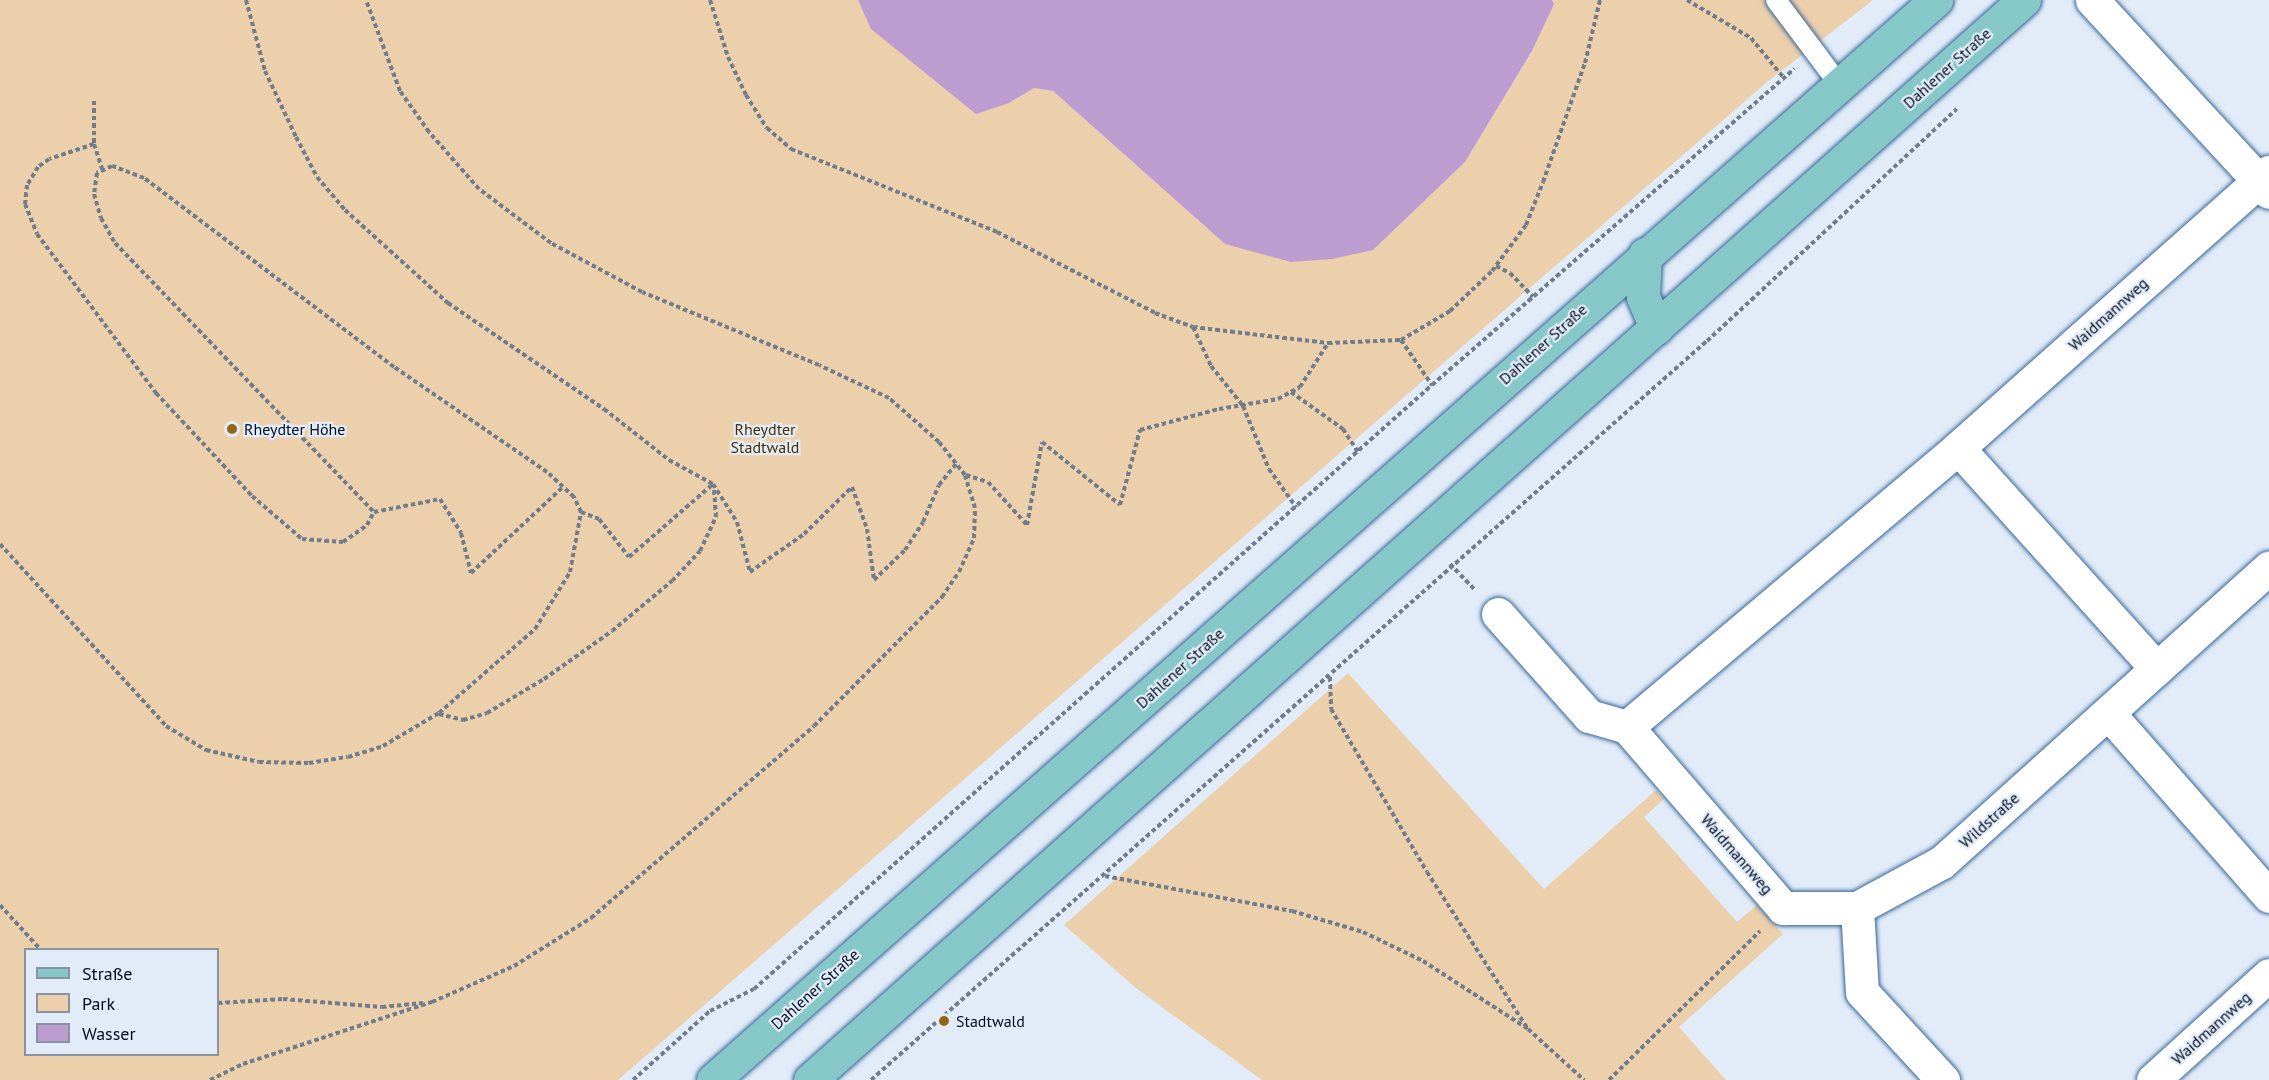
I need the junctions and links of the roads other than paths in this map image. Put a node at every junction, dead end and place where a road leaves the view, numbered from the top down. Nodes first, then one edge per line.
1 (1776, 0) edge
2 (1936, 0) edge
3 (2024, 0) edge
4 (2092, 0) edge
5 (1840, 87) junction
6 (2266, 182) edge
7 (1645, 254) junction
8 (1656, 328) junction
9 (1958, 448) junction
10 (2269, 568) edge
11 (1498, 614) dead end
12 (2157, 669) junction
13 (2109, 714) junction
14 (1627, 727) junction
15 (2269, 896) edge
16 (1857, 908) junction
17 (2269, 975) edge
18 (713, 1080) edge
19 (810, 1080) edge
20 (1943, 1080) edge
21 (2153, 1080) edge

1 - 5 lane
2 - 5 main road, Dahlener Straße
3 - 8 main road, Dahlener Straße
4 - 6 street, Waidmannweg
5 - 7 main road, Dahlener Straße
6 - 9 street, Waidmannweg
7 - 8 main road
7 - 18 main road, Dahlener Straße
8 - 19 main road, Dahlener Straße
9 - 12 street
9 - 14 street, Waidmannweg
10 - 12 street, Wildstraße
11 - 14 street
12 - 13 street, Wildstraße
13 - 15 street
13 - 16 street, Wildstraße
14 - 16 street, Waidmannweg
16 - 20 street
17 - 21 street, Waidmannweg

